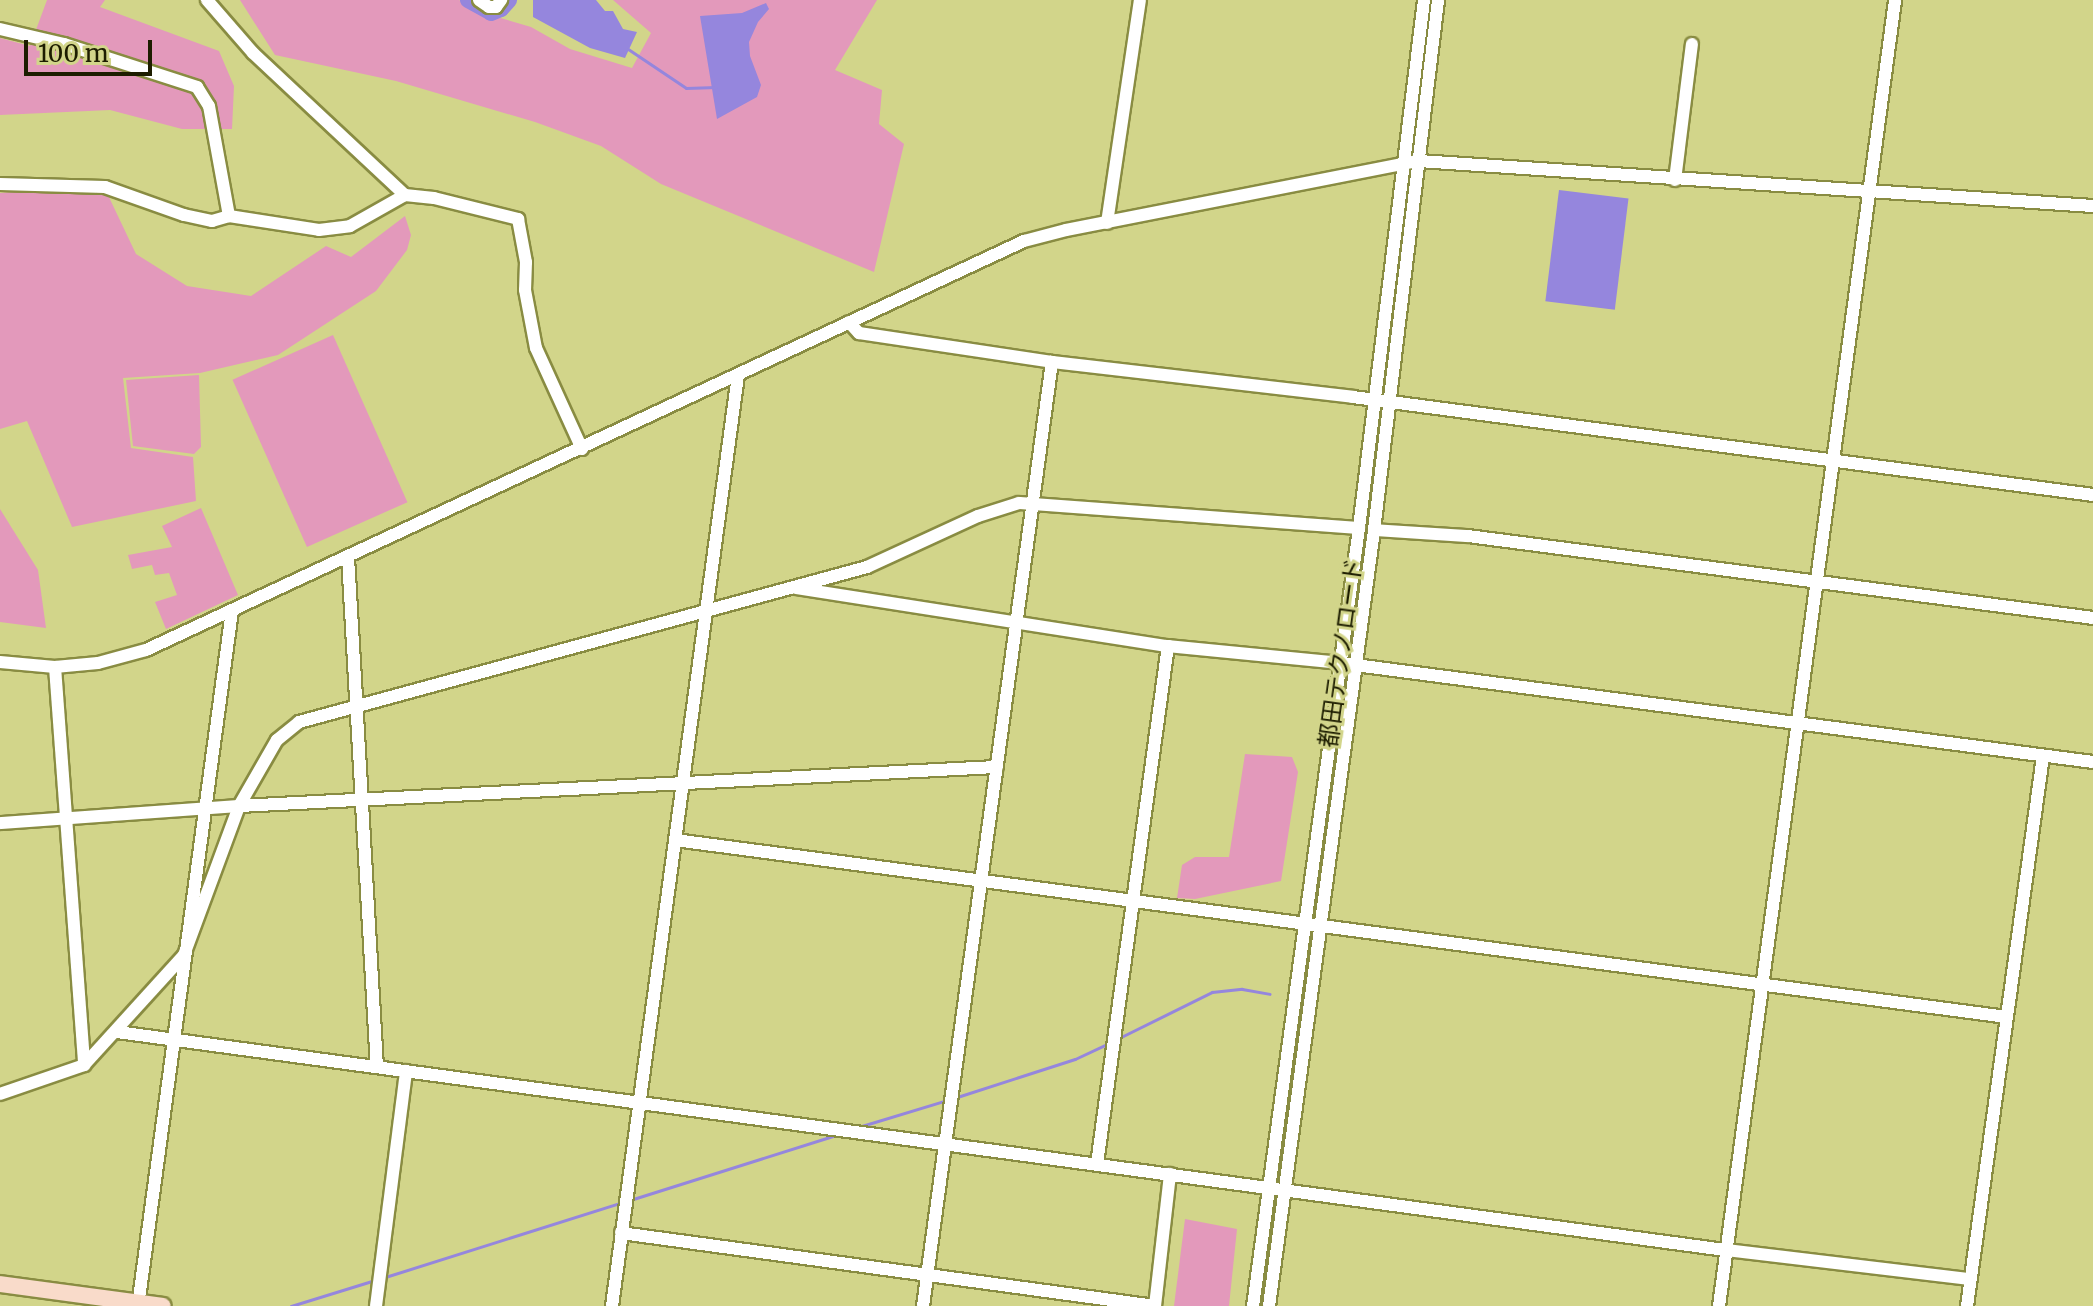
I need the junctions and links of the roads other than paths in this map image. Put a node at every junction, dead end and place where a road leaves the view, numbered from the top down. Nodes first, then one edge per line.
1 (207, 0) edge
2 (479, 0) edge
3 (501, 0) edge
4 (1140, 0) edge
5 (1424, 0) edge
6 (1438, 0) edge
7 (1895, 0) edge
8 (0, 29) edge
9 (1692, 44) dead end
10 (1419, 161) junction
11 (1405, 164) junction
12 (1675, 180) junction
13 (0, 184) edge
14 (1868, 192) junction
15 (405, 195) junction
16 (2093, 206) edge
17 (229, 216) junction
18 (1107, 223) junction
19 (849, 322) junction
20 (1052, 362) junction
21 (738, 375) junction
22 (1381, 400) junction
23 (582, 449) junction
24 (1832, 461) junction
25 (2093, 495) edge
26 (1032, 503) junction
27 (1359, 528) junction
28 (1374, 530) junction
29 (348, 557) junction
30 (1816, 583) junction
31 (789, 587) junction
32 (705, 608) junction
33 (232, 611) junction
34 (2093, 618) edge
35 (1016, 623) junction
36 (1168, 646) junction
37 (0, 662) edge
38 (1340, 663) junction
39 (1355, 665) junction
40 (55, 667) junction
41 (359, 704) junction
42 (1797, 723) junction
43 (2043, 756) junction
44 (2093, 762) edge
45 (997, 767) junction
46 (682, 783) junction
47 (364, 800) junction
48 (239, 806) junction
49 (205, 809) junction
50 (67, 818) junction
51 (0, 823) edge
52 (675, 840) junction
53 (982, 881) junction
54 (1133, 901) junction
55 (1304, 923) junction
56 (1318, 925) junction
57 (184, 955) junction
58 (1762, 983) junction
59 (2006, 1017) junction
60 (117, 1032) junction
61 (174, 1039) junction
62 (84, 1065) junction
63 (377, 1067) junction
64 (406, 1071) junction
65 (0, 1094) edge
66 (639, 1100) junction
67 (946, 1143) junction
68 (1097, 1164) junction
69 (1170, 1174) junction
70 (1268, 1188) junction
71 (1284, 1189) junction
72 (621, 1233) junction
73 (1726, 1250) junction
74 (927, 1273) junction
75 (1970, 1279) junction
76 (0, 1284) edge
77 (139, 1304) edge
78 (163, 1306) edge
79 (376, 1306) edge
80 (612, 1306) edge
81 (923, 1306) edge
82 (1253, 1306) edge
83 (1269, 1306) edge
84 (1719, 1306) edge
85 (1967, 1306) edge

1 - 15 street
2 - 3 street
4 - 18 street
5 - 11 street, 都田テクノロード
6 - 10 street, 都田テクノロード
7 - 14 street
8 - 17 street
9 - 12 street
10 - 11 street
10 - 12 street
10 - 22 street, 都田テクノロード
11 - 18 street
11 - 22 street, 都田テクノロード
12 - 14 street
13 - 17 street
14 - 16 street
14 - 24 street
15 - 17 street
15 - 23 street
18 - 19 street
19 - 20 street
19 - 21 street
20 - 22 street
20 - 26 street
21 - 23 street
21 - 32 street
22 - 24 street
22 - 27 street, 都田テクノロード
22 - 28 street, 都田テクノロード
23 - 29 street
24 - 25 street
24 - 30 street
26 - 27 street
26 - 31 street
26 - 35 street
27 - 38 street, 都田テクノロード
28 - 30 street
28 - 39 street, 都田テクノロード
29 - 33 street
29 - 41 street
30 - 34 street
30 - 42 street
31 - 32 street
31 - 35 street
32 - 41 street
32 - 46 street
33 - 40 street
33 - 49 street
35 - 36 street
35 - 45 street
36 - 38 street
36 - 54 street
37 - 40 street
38 - 39 street
38 - 55 street, 都田テクノロード
39 - 42 street
39 - 56 street, 都田テクノロード
40 - 50 street
41 - 47 street
41 - 48 street
42 - 43 street
42 - 58 street
43 - 44 street
43 - 59 street
45 - 46 street
45 - 53 street
46 - 47 street
46 - 52 street
47 - 48 street
47 - 63 street
48 - 49 street
48 - 57 street
49 - 50 street
49 - 57 street
50 - 51 street
50 - 62 street
52 - 53 street
52 - 66 street
53 - 54 street
53 - 67 street
54 - 55 street
54 - 68 street
55 - 56 street
55 - 70 street, 都田テクノロード
56 - 58 street
56 - 71 street, 都田テクノロード
57 - 60 street
57 - 61 street
58 - 59 street
58 - 73 street
59 - 75 street
60 - 61 street
60 - 62 street
61 - 63 street
61 - 77 street
62 - 65 street
63 - 64 street
64 - 66 street
64 - 79 street
66 - 67 street
66 - 72 street
67 - 68 street
67 - 74 street
68 - 69 street
69 - 70 street
69 - 74 street
70 - 71 street
70 - 82 street, 都田テクノロード
71 - 73 street
71 - 83 street, 都田テクノロード
72 - 74 street
72 - 80 street
73 - 75 street
73 - 84 street
74 - 81 street
75 - 85 street
76 - 77 main road
77 - 78 main road

